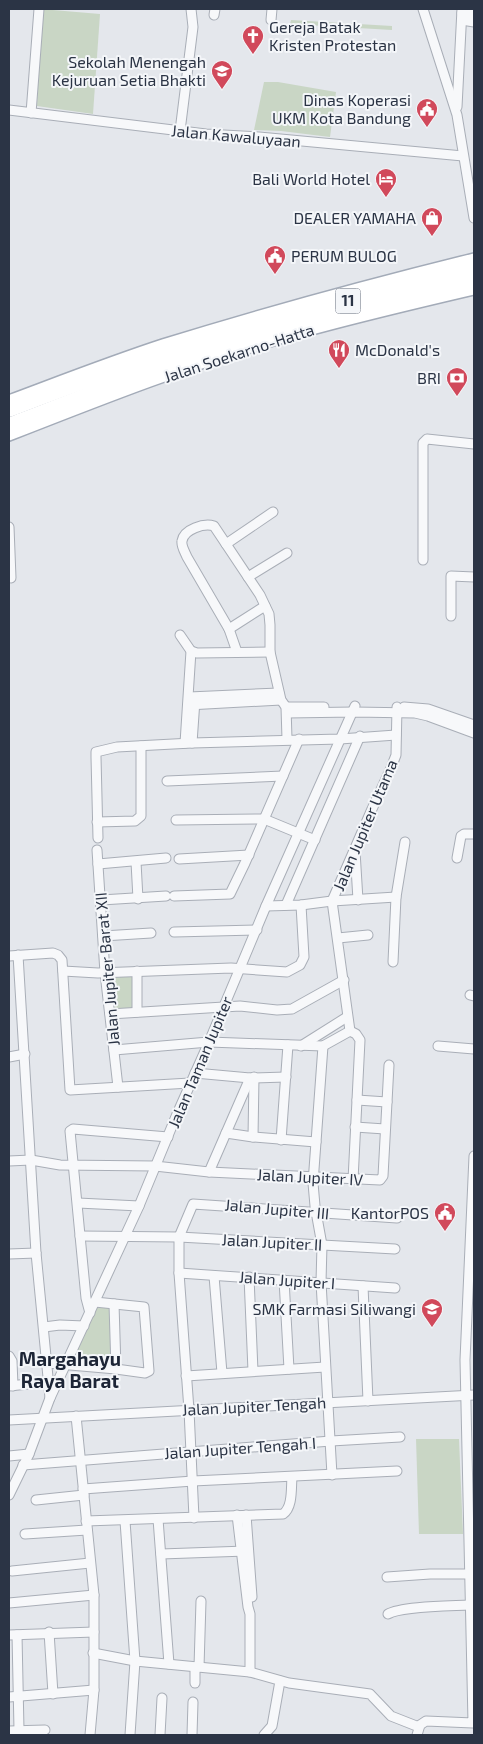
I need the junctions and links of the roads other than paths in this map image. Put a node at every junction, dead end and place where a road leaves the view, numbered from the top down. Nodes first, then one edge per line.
1 (39, 9) edge
2 (191, 9) edge
3 (272, 9) edge
4 (423, 9) edge
5 (462, 14) edge
6 (474, 14) edge
7 (271, 20) dead end
8 (474, 22) edge
9 (9, 110) edge
10 (31, 114) junction
11 (456, 115) junction
12 (180, 131) junction
13 (463, 156) junction
14 (474, 218) edge
15 (474, 259) edge
16 (474, 269) edge
17 (474, 280) edge
18 (474, 289) edge
19 (241, 331) junction
20 (225, 340) junction
21 (100, 368) junction
22 (117, 370) junction
23 (107, 388) junction
24 (9, 401) edge
25 (87, 405) junction
26 (9, 410) edge
27 (9, 425) edge
28 (9, 435) edge
29 (474, 444) edge
30 (273, 512) dead end
31 (9, 527) edge
32 (226, 544) junction
33 (287, 553) dead end
34 (422, 560) dead end
35 (248, 577) junction
36 (474, 577) edge
37 (11, 578) dead end
38 (265, 606) junction
39 (451, 616) dead end
40 (229, 629) junction
41 (180, 635) dead end
42 (194, 652) junction
43 (237, 652) junction
44 (270, 652) junction
45 (192, 701) junction
46 (283, 703) junction
47 (354, 709) junction
48 (397, 710) junction
49 (462, 725) junction
50 (474, 725) edge
51 (474, 734) edge
52 (396, 735) junction
53 (360, 736) junction
54 (287, 739) junction
55 (299, 739) junction
56 (340, 739) junction
57 (188, 743) junction
58 (142, 746) junction
59 (283, 776) junction
60 (167, 781) dead end
61 (176, 820) dead end
62 (264, 820) junction
63 (97, 822) junction
64 (300, 833) junction
65 (474, 834) edge
66 (98, 838) dead end
67 (314, 840) junction
68 (405, 842) dead end
69 (355, 848) junction
70 (98, 850) dead end
71 (249, 855) junction
72 (457, 858) dead end
73 (164, 859) dead end
74 (179, 859) dead end
75 (136, 862) junction
76 (98, 864) junction
77 (396, 897) junction
78 (138, 899) junction
79 (101, 900) junction
80 (358, 900) junction
81 (332, 901) junction
82 (286, 905) junction
83 (301, 905) junction
84 (266, 906) junction
85 (257, 930) junction
86 (174, 932) dead end
87 (151, 933) dead end
88 (368, 935) dead end
89 (103, 936) junction
90 (338, 938) junction
91 (13, 956) edge
92 (393, 962) dead end
93 (240, 970) junction
94 (63, 971) junction
95 (137, 971) junction
96 (105, 973) junction
97 (344, 980) junction
98 (224, 1006) junction
99 (137, 1012) junction
100 (110, 1014) junction
101 (347, 1017) junction
102 (350, 1031) junction
103 (209, 1042) junction
104 (288, 1045) junction
105 (301, 1046) junction
106 (323, 1046) junction
107 (438, 1046) dead end
108 (474, 1049) edge
109 (114, 1050) junction
110 (25, 1054) junction
111 (9, 1057) edge
112 (389, 1065) dead end
113 (195, 1073) junction
114 (252, 1077) junction
115 (286, 1077) junction
116 (190, 1083) junction
117 (118, 1087) junction
118 (357, 1100) junction
119 (387, 1102) junction
120 (355, 1127) junction
121 (385, 1129) junction
122 (226, 1133) junction
123 (168, 1137) junction
124 (254, 1137) junction
125 (281, 1140) junction
126 (316, 1142) junction
127 (474, 1156) edge
128 (9, 1161) edge
129 (31, 1162) junction
130 (74, 1165) junction
131 (155, 1166) junction
132 (209, 1172) junction
133 (314, 1177) junction
134 (353, 1180) junction
135 (473, 1183) edge
136 (78, 1203) junction
137 (139, 1206) junction
138 (317, 1213) junction
139 (397, 1218) dead end
140 (80, 1236) junction
141 (125, 1237) junction
142 (179, 1237) junction
143 (322, 1245) junction
144 (395, 1249) dead end
145 (36, 1252) junction
146 (9, 1254) edge
147 (179, 1272) junction
148 (214, 1276) junction
149 (249, 1277) junction
150 (284, 1280) junction
151 (320, 1282) junction
152 (363, 1286) junction
153 (395, 1288) dead end
154 (95, 1302) junction
155 (114, 1304) junction
156 (90, 1313) junction
157 (84, 1326) junction
158 (44, 1327) junction
159 (469, 1349) edge
160 (9, 1356) edge
161 (68, 1361) junction
162 (47, 1363) junction
163 (324, 1367) junction
164 (290, 1368) junction
165 (116, 1369) junction
166 (253, 1371) junction
167 (222, 1373) junction
168 (186, 1376) junction
169 (48, 1382) junction
170 (11, 1386) edge
171 (470, 1395) edge
172 (50, 1398) junction
173 (368, 1401) junction
174 (328, 1402) junction
175 (189, 1410) junction
176 (74, 1416) junction
177 (43, 1417) junction
178 (9, 1420) edge
179 (400, 1437) dead end
180 (331, 1441) junction
181 (191, 1452) junction
182 (28, 1454) junction
183 (9, 1456) edge
184 (80, 1460) junction
185 (23, 1465) junction
186 (397, 1471) dead end
187 (332, 1474) junction
188 (292, 1477) junction
189 (193, 1481) junction
190 (10, 1489) edge
191 (84, 1492) junction
192 (36, 1500) dead end
193 (242, 1515) junction
194 (194, 1518) junction
195 (158, 1520) junction
196 (125, 1521) junction
197 (87, 1526) junction
198 (25, 1534) dead end
199 (245, 1551) junction
200 (161, 1554) junction
201 (90, 1563) junction
202 (12, 1571) dead end
203 (468, 1574) junction
204 (387, 1577) dead end
205 (94, 1595) junction
206 (201, 1601) dead end
207 (9, 1603) edge
208 (470, 1605) junction
209 (388, 1614) dead end
210 (49, 1632) junction
211 (94, 1632) junction
212 (13, 1635) edge
213 (93, 1653) junction
214 (135, 1661) junction
215 (169, 1664) junction
216 (13, 1665) edge
217 (197, 1667) junction
218 (250, 1672) junction
219 (280, 1681) junction
220 (195, 1683) dead end
221 (94, 1690) junction
222 (53, 1694) junction
223 (14, 1697) edge
224 (162, 1698) dead end
225 (193, 1702) dead end
226 (474, 1723) edge
227 (19, 1730) junction
228 (46, 1730) dead end
229 (9, 1731) edge
230 (418, 1731) edge
231 (90, 1735) edge
232 (130, 1735) edge
233 (160, 1735) edge
234 (192, 1735) edge
235 (264, 1735) edge

1 - 10 street
2 - 12 street
3 - 7 street
4 - 11 street
5 - 6 street
5 - 8 street
5 - 11 street
9 - 10 street, Jalan Kawaluyaan
10 - 12 street, Jalan Kawaluyaan
11 - 13 street
12 - 13 street, Jalan Kawaluyaan
13 - 14 street
15 - 19 main road, Jalan Soekarno-Hatta
16 - 19 highway, Jalan Soekarno-Hatta / 11
17 - 19 highway, Jalan Soekarno-Hatta / 11
18 - 25 main road, Jalan Soekarno-Hatta
19 - 20 highway, Jalan Soekarno-Hatta / 11
19 - 21 main road, Jalan Soekarno-Hatta
20 - 22 highway, Jalan Soekarno-Hatta / 11
20 - 23 highway, Jalan Soekarno-Hatta / 11
21 - 22 highway
21 - 24 main road, Jalan Soekarno-Hatta
22 - 26 highway, Jalan Soekarno-Hatta / 11
23 - 25 highway
23 - 27 highway, Jalan Soekarno-Hatta / 11
25 - 28 main road, Jalan Soekarno-Hatta
29 - 34 street
30 - 32 street
31 - 37 street
32 - 35 street
32 - 40 street
33 - 35 street
35 - 38 street
36 - 39 street
38 - 40 street
38 - 44 street
40 - 43 street
41 - 42 street
42 - 43 street
42 - 45 street
43 - 44 street
44 - 46 street
45 - 46 street
45 - 57 street
46 - 47 street
46 - 54 street
47 - 48 street
47 - 56 street, Jalan Taman Jupiter
48 - 49 street
48 - 52 street, Jalan Jupiter Utama
49 - 50 street
49 - 51 street
52 - 53 street
52 - 69 street, Jalan Jupiter Utama
53 - 56 street
53 - 67 street
54 - 55 street
54 - 57 street
55 - 56 street
55 - 59 street
56 - 64 street, Jalan Taman Jupiter
57 - 58 street
58 - 63 street
58 - 63 street
59 - 60 street
59 - 62 street
61 - 62 street
62 - 64 street
62 - 71 street
63 - 66 street
64 - 67 street
64 - 84 street, Jalan Taman Jupiter
65 - 72 street
67 - 82 street
68 - 77 street
69 - 80 street
69 - 81 street, Jalan Jupiter Utama
70 - 76 street, Jalan Jupiter Barat XII
71 - 74 street
71 - 78 street
73 - 75 street
75 - 76 street
75 - 78 street
76 - 79 street, Jalan Jupiter Barat XII
77 - 80 street
77 - 92 street
78 - 79 street
79 - 89 street, Jalan Jupiter Barat XII
80 - 81 street
81 - 83 street
81 - 90 street, Jalan Jupiter Utama
82 - 83 street
82 - 84 street
83 - 93 street
84 - 85 street, Jalan Taman Jupiter
85 - 86 street
85 - 93 street, Jalan Taman Jupiter
87 - 89 street
88 - 90 street
89 - 96 street, Jalan Jupiter Barat XII
90 - 97 street, Jalan Jupiter Utama
91 - 94 street
91 - 110 street
93 - 95 street
93 - 98 street, Jalan Taman Jupiter
94 - 96 street
94 - 117 street
95 - 96 street
95 - 99 street
96 - 100 street, Jalan Jupiter Barat XII
97 - 98 street
97 - 101 street, Jalan Jupiter Utama
98 - 99 street
98 - 103 street, Jalan Taman Jupiter
99 - 100 street
100 - 109 street, Jalan Jupiter Barat XII
101 - 102 street, Jalan Jupiter Utama
101 - 105 street
102 - 106 street
102 - 118 street, Jalan Jupiter Utama
103 - 104 street
103 - 109 street
103 - 113 street, Jalan Taman Jupiter
104 - 105 street
104 - 115 street
105 - 106 street
106 - 126 street
107 - 108 street
109 - 117 street, Jalan Jupiter Barat XII
110 - 111 street
110 - 129 street
112 - 119 street, Jalan Jupiter IV
113 - 114 street
113 - 116 street, Jalan Taman Jupiter
114 - 115 street
114 - 122 street
114 - 124 street
115 - 125 street
116 - 117 street
116 - 123 street, Jalan Taman Jupiter
118 - 119 street
118 - 120 street
119 - 121 street, Jalan Jupiter IV
120 - 121 street
120 - 134 street
121 - 134 street, Jalan Jupiter IV
122 - 124 street
122 - 132 street
123 - 130 street
123 - 131 street, Jalan Taman Jupiter
124 - 125 street
125 - 126 street
126 - 133 street
127 - 135 street
128 - 129 street, Jalan Jupiter IV
129 - 130 street, Jalan Jupiter IV
129 - 145 street
130 - 131 street, Jalan Jupiter IV
130 - 136 street
131 - 132 street, Jalan Jupiter IV
131 - 137 street, Jalan Taman Jupiter
132 - 133 street, Jalan Jupiter IV
133 - 134 street, Jalan Jupiter IV
133 - 138 street
135 - 159 street
136 - 137 street
136 - 140 street
137 - 141 street, Jalan Taman Jupiter
138 - 139 street, Jalan Jupiter III
138 - 142 street, Jalan Jupiter III
138 - 143 street
140 - 141 street, Jalan Jupiter II
140 - 156 street
141 - 142 street, Jalan Jupiter II
141 - 154 street, Jalan Taman Jupiter
142 - 143 street, Jalan Jupiter II
142 - 147 street
143 - 144 street, Jalan Jupiter II
143 - 151 street
145 - 146 street
145 - 158 street
147 - 148 street, Jalan Jupiter I
147 - 168 street
148 - 149 street, Jalan Jupiter I
148 - 167 street
149 - 150 street, Jalan Jupiter I
149 - 166 street
150 - 151 street, Jalan Jupiter I
150 - 164 street
151 - 152 street, Jalan Jupiter I
151 - 163 street
152 - 153 street, Jalan Jupiter I
152 - 173 street
154 - 155 street
154 - 156 street, Jalan Taman Jupiter
155 - 165 street
155 - 165 street
156 - 157 street, Jalan Taman Jupiter
157 - 158 street
157 - 161 street, Jalan Taman Jupiter
158 - 162 street
159 - 171 street
160 - 170 street
161 - 162 street
161 - 165 street
161 - 172 street, Jalan Taman Jupiter
162 - 169 street
163 - 164 street
163 - 174 street
164 - 166 street
166 - 167 street
167 - 168 street
168 - 175 street
169 - 170 street
169 - 172 street
171 - 173 street, Jalan Jupiter Tengah
171 - 203 street
172 - 177 street, Jalan Taman Jupiter
173 - 174 street, Jalan Jupiter Tengah
174 - 175 street, Jalan Jupiter Tengah
174 - 180 street
175 - 176 street, Jalan Jupiter Tengah
175 - 181 street
176 - 177 street, Jalan Jupiter Tengah
176 - 184 street
177 - 178 street, Jalan Jupiter Tengah
177 - 182 street, Jalan Taman Jupiter
179 - 180 street, Jalan Jupiter Tengah I
180 - 181 street, Jalan Jupiter Tengah I
180 - 187 street
181 - 184 street, Jalan Jupiter Tengah I
181 - 189 street
182 - 183 street
182 - 185 street, Jalan Taman Jupiter
184 - 185 street, Jalan Jupiter Tengah I
184 - 191 street
185 - 190 street, Jalan Taman Jupiter
186 - 187 street
187 - 188 street
188 - 189 street
188 - 193 street
189 - 191 street
189 - 194 street
191 - 192 street
191 - 197 street
193 - 194 street
193 - 199 street
194 - 195 street
195 - 196 street
195 - 200 street
196 - 197 street
196 - 214 street
197 - 198 street
197 - 201 street
199 - 200 street
199 - 218 street
200 - 215 street
201 - 202 street
201 - 205 street
203 - 204 street
203 - 208 street
205 - 207 street
205 - 211 street
206 - 217 street
208 - 209 street
208 - 226 street
210 - 211 street
210 - 212 street
210 - 222 street
211 - 213 street
212 - 216 street
213 - 214 street
213 - 221 street
214 - 215 street
214 - 232 street
215 - 217 street
216 - 223 street
217 - 218 street
217 - 220 street
218 - 219 street
219 - 230 street
219 - 235 street
221 - 222 street
221 - 231 street
222 - 223 street
223 - 227 street
224 - 233 street
225 - 234 street
226 - 230 street
227 - 228 street
227 - 229 street

